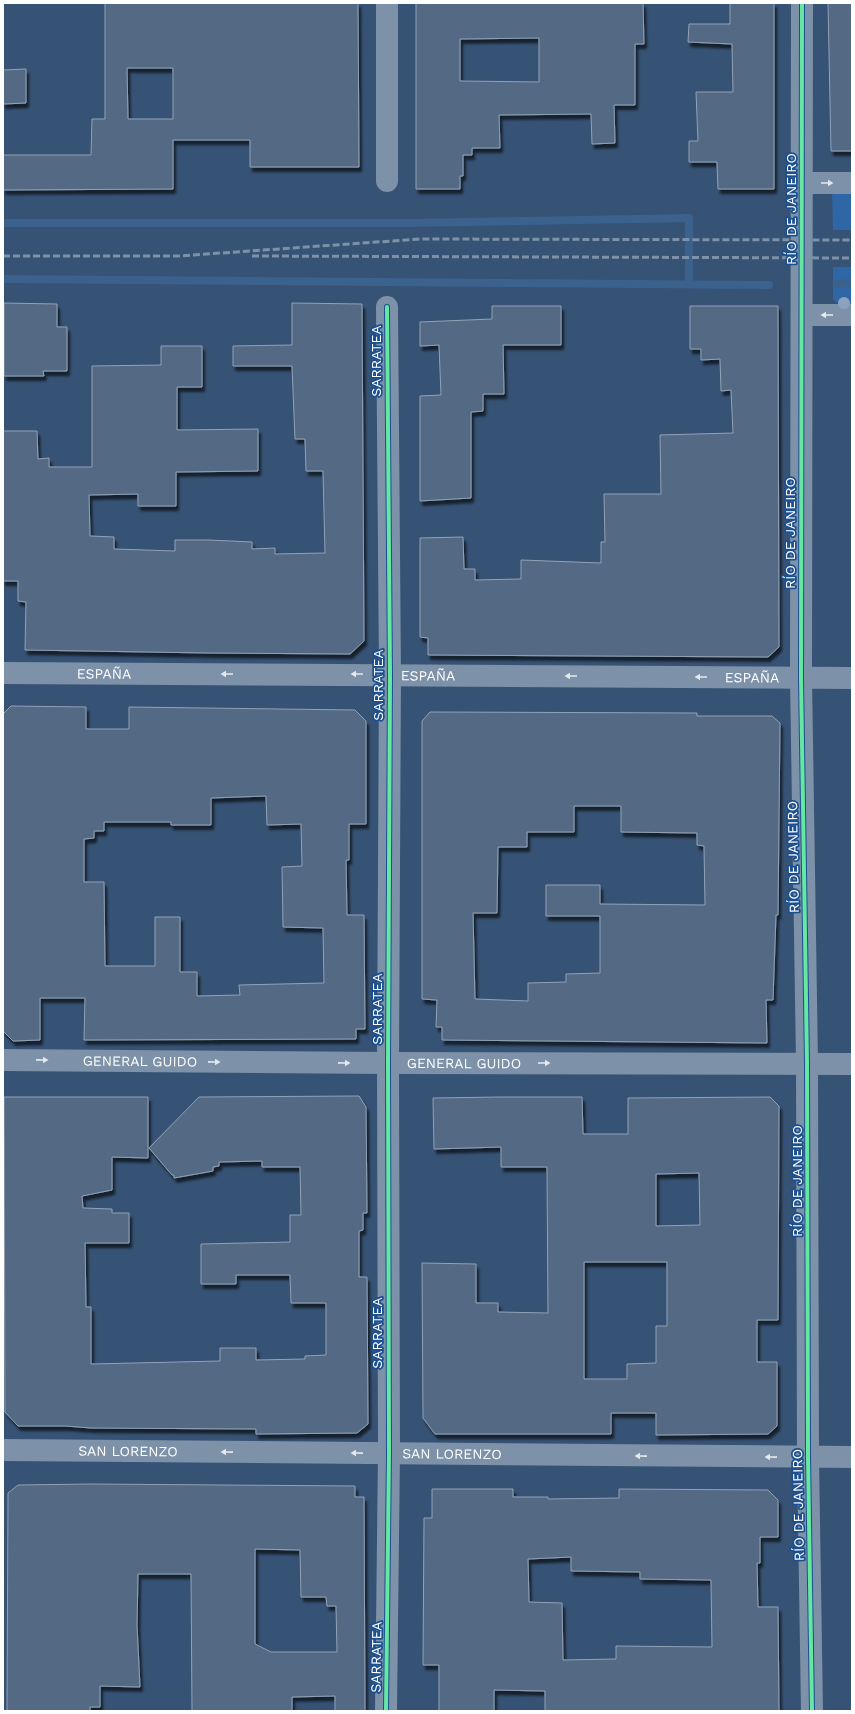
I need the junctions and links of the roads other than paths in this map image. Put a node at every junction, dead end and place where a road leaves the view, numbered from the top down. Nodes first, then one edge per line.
1 (387, 3) edge
2 (802, 3) edge
3 (387, 181) dead end
4 (803, 183) junction
5 (852, 183) edge
6 (387, 307) dead end
7 (802, 315) junction
8 (852, 315) edge
9 (3, 673) edge
10 (390, 674) junction
11 (801, 678) junction
12 (852, 678) edge
13 (3, 1060) edge
14 (388, 1063) junction
15 (807, 1064) junction
16 (852, 1064) edge
17 (3, 1450) edge
18 (389, 1453) junction
19 (808, 1457) junction
20 (852, 1457) edge
21 (386, 1711) edge
22 (812, 1711) edge

1 - 3 street
2 - 4 street, RÍO DE JANEIRO
4 -> 5 street
4 - 7 street, RÍO DE JANEIRO
6 - 10 street, SARRATEA
8 -> 7 street
7 - 11 street, RÍO DE JANEIRO
10 -> 9 street, ESPAÑA
11 -> 10 street, ESPAÑA
10 - 14 street, SARRATEA
11 - 12 street, ESPAÑA
11 - 15 street, RÍO DE JANEIRO
13 -> 14 street, GENERAL GUIDO
14 -> 15 street, GENERAL GUIDO
14 - 18 street, SARRATEA
15 - 16 street, GENERAL GUIDO
15 - 19 street, RÍO DE JANEIRO
18 -> 17 street, SAN LORENZO
19 -> 18 street, SAN LORENZO
18 - 21 street, SARRATEA
19 - 20 street, SAN LORENZO
19 - 22 street, RÍO DE JANEIRO

